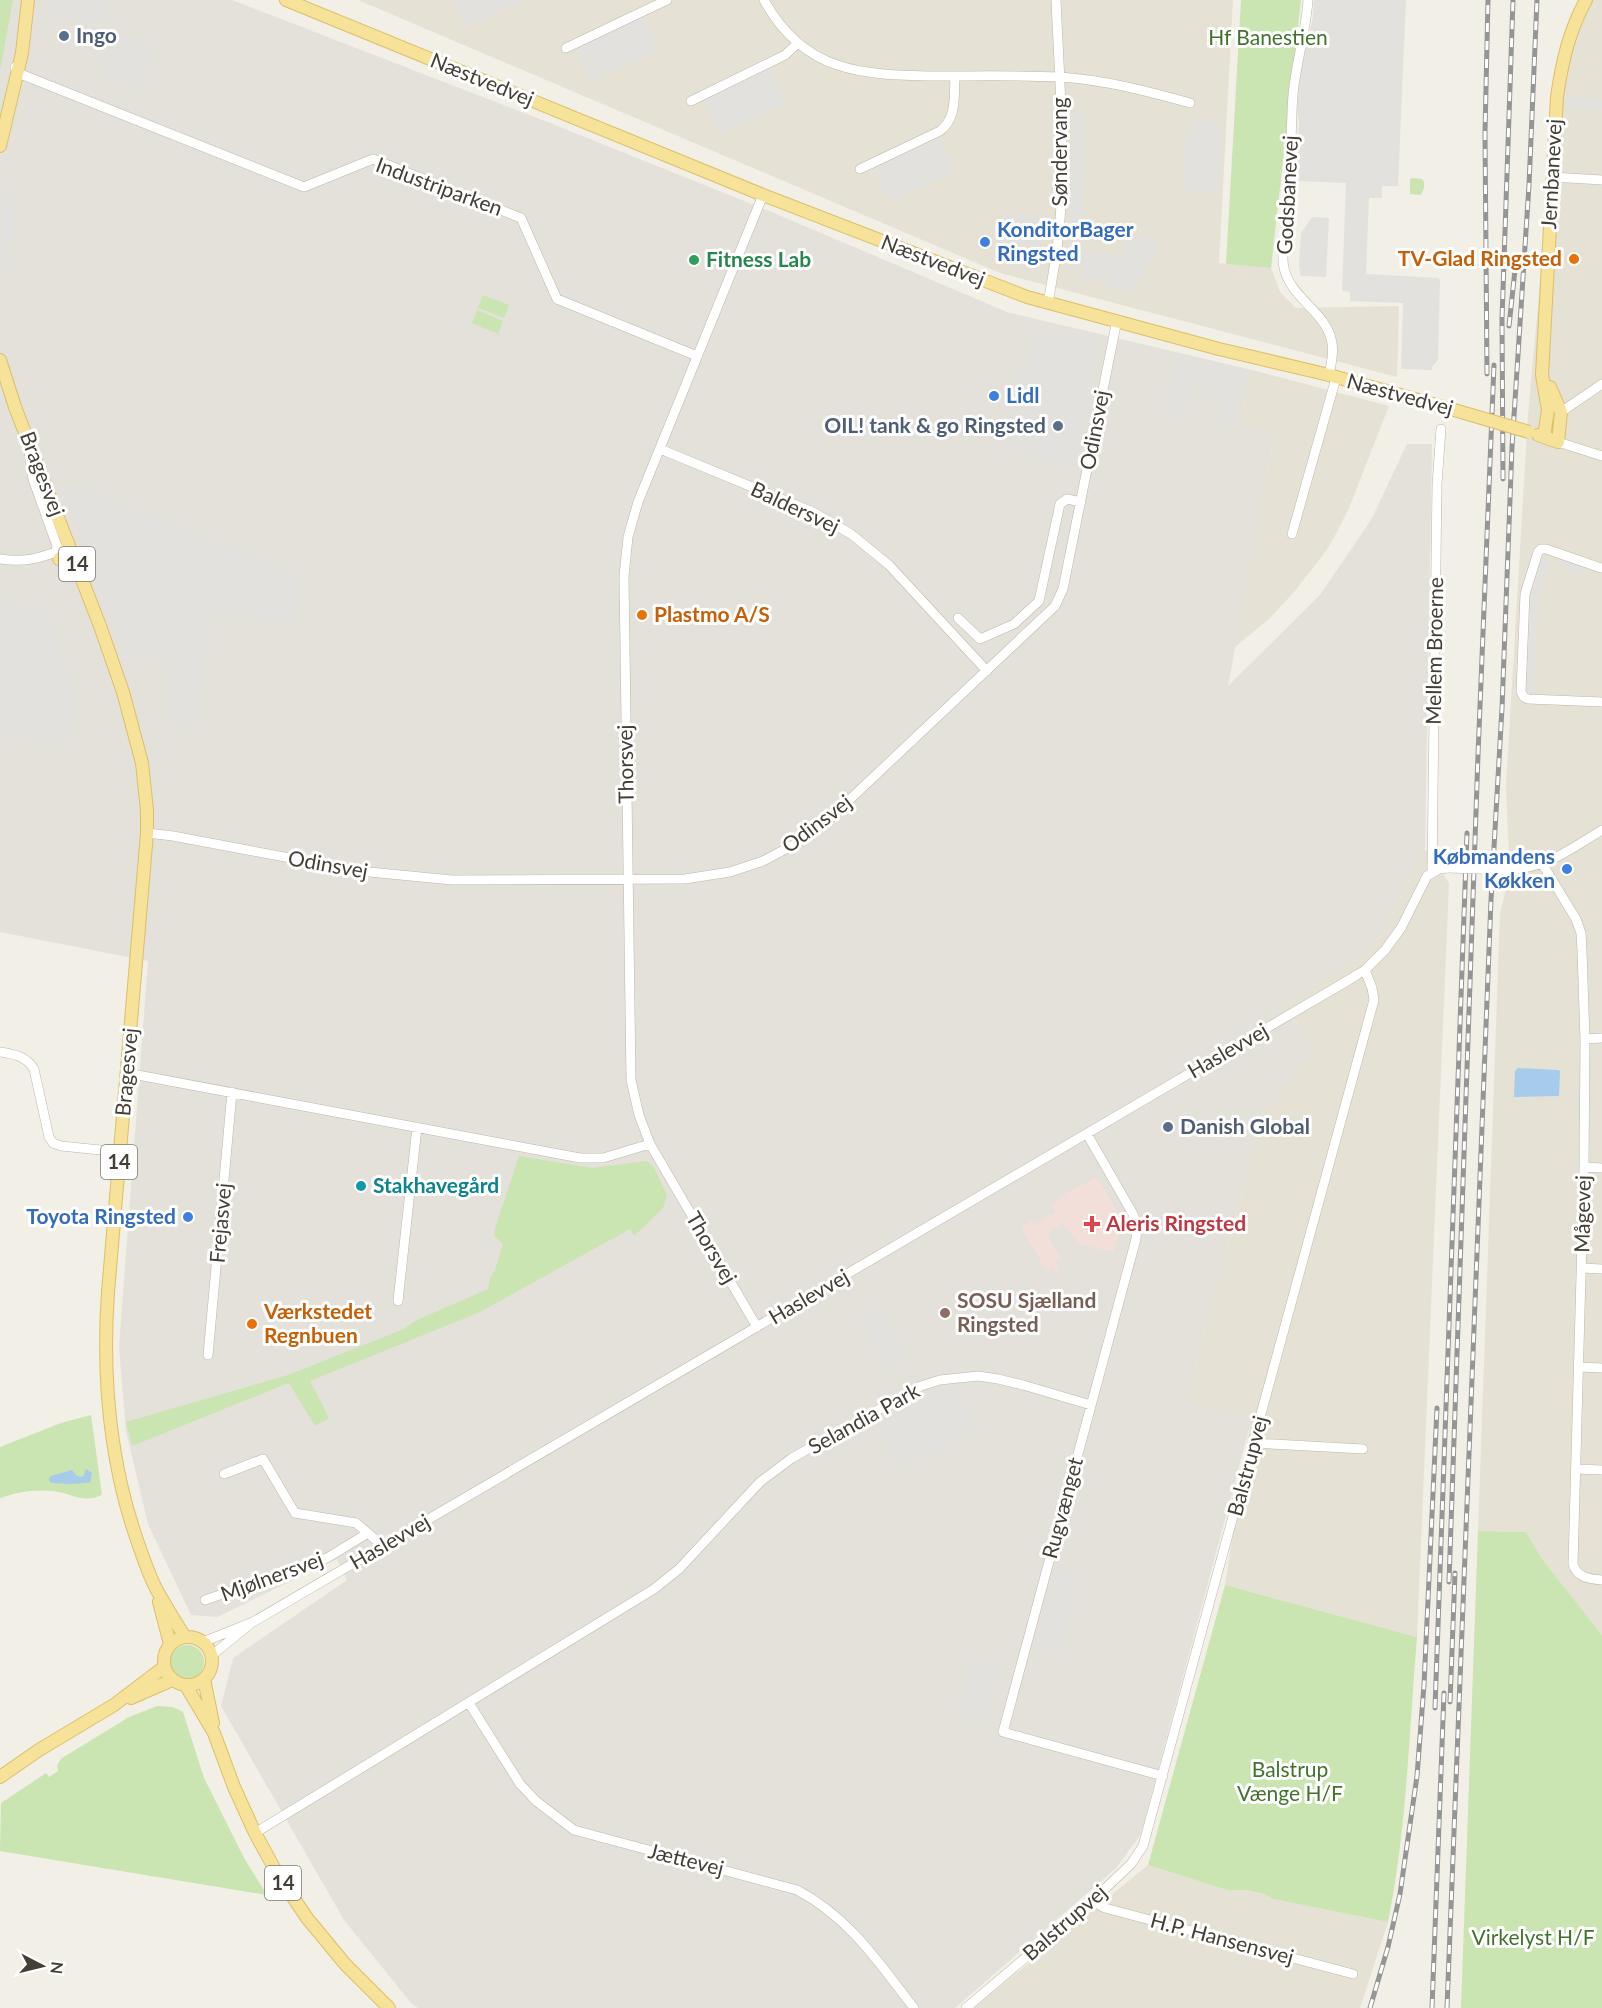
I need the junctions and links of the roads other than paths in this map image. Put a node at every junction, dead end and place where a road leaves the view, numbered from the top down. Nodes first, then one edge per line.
1 (24, 0) edge
2 (28, 0) edge
3 (286, 0) edge
4 (764, 0) edge
5 (1056, 0) edge
6 (1308, 0) edge
7 (1586, 0) edge
8 (663, 1) edge
9 (798, 43) junction
10 (566, 48) dead end
11 (14, 76) junction
12 (955, 76) junction
13 (1059, 77) junction
14 (691, 100) dead end
15 (1190, 103) dead end
16 (0, 137) edge
17 (0, 146) edge
18 (860, 169) dead end
19 (1552, 177) junction
20 (1602, 180) edge
21 (764, 195) junction
22 (1048, 303) junction
23 (1117, 320) junction
24 (1543, 354) junction
25 (697, 356) junction
26 (0, 360) edge
27 (1333, 376) junction
28 (1602, 384) edge
29 (15, 407) junction
30 (1561, 412) junction
31 (1441, 429) dead end
32 (1544, 436) junction
33 (1558, 442) junction
34 (660, 449) junction
35 (1602, 456) edge
36 (1081, 502) junction
37 (1292, 534) dead end
38 (64, 552) junction
39 (0, 559) edge
40 (0, 565) edge
41 (1601, 568) edge
42 (1023, 616) junction
43 (958, 618) dead end
44 (1033, 627) junction
45 (987, 671) junction
46 (1602, 702) edge
47 (132, 723) junction
48 (1602, 830) edge
49 (147, 833) junction
50 (1543, 865) junction
51 (1432, 872) junction
52 (627, 879) junction
53 (1365, 970) junction
54 (1602, 1038) edge
55 (1584, 1039) junction
56 (0, 1052) edge
57 (127, 1073) junction
58 (232, 1092) junction
59 (417, 1127) junction
60 (1087, 1134) junction
61 (650, 1144) junction
62 (120, 1152) junction
63 (1584, 1167) junction
64 (1602, 1168) edge
65 (1581, 1268) junction
66 (1602, 1269) edge
67 (398, 1301) dead end
68 (757, 1327) junction
69 (208, 1355) dead end
70 (1579, 1367) junction
71 (1602, 1368) edge
72 (1091, 1405) junction
73 (1254, 1443) junction
74 (1362, 1449) dead end
75 (1576, 1469) junction
76 (1602, 1470) edge
77 (224, 1474) dead end
78 (368, 1533) junction
79 (383, 1546) junction
80 (1602, 1580) edge
81 (159, 1595) junction
82 (205, 1600) dead end
83 (253, 1622) junction
84 (185, 1637) junction
85 (203, 1642) junction
86 (170, 1644) junction
87 (211, 1656) junction
88 (164, 1667) junction
89 (204, 1679) junction
90 (172, 1680) junction
91 (186, 1686) junction
92 (469, 1703) junction
93 (114, 1705) junction
94 (214, 1733) junction
95 (1163, 1776) junction
96 (0, 1777) edge
97 (255, 1833) junction
98 (1092, 1901) junction
99 (1353, 1974) dead end
100 (389, 2008) edge
101 (914, 2008) edge
102 (966, 2008) edge

1 - 11 main road
2 - 11 main road
3 - 21 main road, Næstvedvej
4 - 9 street
5 - 13 street, Søndervang
6 - 27 street, Godsbanevej
7 - 19 main road, Jernbanevej
8 - 10 street
9 - 12 street
9 - 14 street
11 - 16 main road
11 - 17 main road
11 - 25 street, Industriparken
12 - 13 street
12 - 18 street
13 - 15 street
13 - 22 street, Søndervang
19 - 20 street
19 - 24 main road, Jernbanevej
21 - 22 main road, Næstvedvej
21 - 25 street, Thorsvej
22 - 23 main road, Næstvedvej
23 - 27 main road, Næstvedvej
23 - 36 street, Odinsvej
24 - 30 main road, Jernbanevej
24 - 32 main road, Jernbanevej
25 - 34 street, Thorsvej
26 - 29 main road, Bragesvej / 14
27 - 32 main road, Næstvedvej, bridge
27 - 37 street, Godsbanevej
28 - 30 street
29 - 38 main road, Bragesvej / 14
29 - 38 main road, Bragesvej
30 - 33 main road, Jernbanevej
31 - 51 street, Mellem Broerne
32 - 33 main road, Næstvedvej
33 - 35 street, Næstvedvej
34 - 45 street, Baldersvej
34 - 52 street, Thorsvej
36 - 42 street
36 - 44 street, Odinsvej
38 - 39 street
38 - 40 street
38 - 47 main road, Bragesvej
38 - 47 main road, Bragesvej / 14
41 - 46 street
42 - 43 street
42 - 44 street
44 - 45 street, Odinsvej
45 - 52 street, Odinsvej
47 - 49 main road, Bragesvej / 14
48 - 50 street
49 - 52 street, Odinsvej
49 - 57 main road, Bragesvej / 14
50 - 51 street, bridge
50 - 55 street, Mågevej
51 - 53 street
52 - 61 street, Thorsvej
53 - 60 street, Haslevvej
53 - 73 street, Balstrupvej
54 - 55 street
55 - 63 street, Mågevej
56 - 62 street
57 - 58 street
57 - 62 main road, Bragesvej / 14
58 - 59 street
58 - 69 street, Frejasvej
59 - 61 street
59 - 67 street
60 - 68 street, Haslevvej
60 - 72 street, Rugvænget
61 - 68 street, Thorsvej
62 - 81 main road, Bragesvej / 14
63 - 64 street
63 - 65 street, Mågevej
65 - 66 street
65 - 70 street, Mågevej
68 - 79 street, Haslevvej
70 - 71 street
70 - 75 street, Mågevej
72 - 92 street, Selandia Park
72 - 95 street, Rugvænget
73 - 74 street
73 - 95 street, Balstrupvej
75 - 76 street
75 - 80 street, Mågevej
77 - 78 street, Mjølnersvej
78 - 79 street, Mjølnersvej
78 - 82 street, Mjølnersvej
79 - 83 street, Haslevvej
81 - 84 main road, Bragesvej
81 - 86 main road, Bragesvej / 14
83 - 85 street, Haslevvej
83 - 87 street, Haslevvej
84 - 85 main road
84 - 86 main road
85 - 87 main road
86 - 88 main road
87 - 89 main road, 14
88 - 90 main road
88 - 93 main road
89 - 91 main road
89 - 94 main road, 14
90 - 91 main road
90 - 93 main road
91 - 94 main road
92 - 97 street
92 - 101 street, Jættevej
93 - 96 main road
94 - 97 main road, 14
95 - 98 street, Balstrupvej
97 - 100 main road, 14
98 - 99 street, H.P. Hansensvej
98 - 102 street, Balstrupvej

